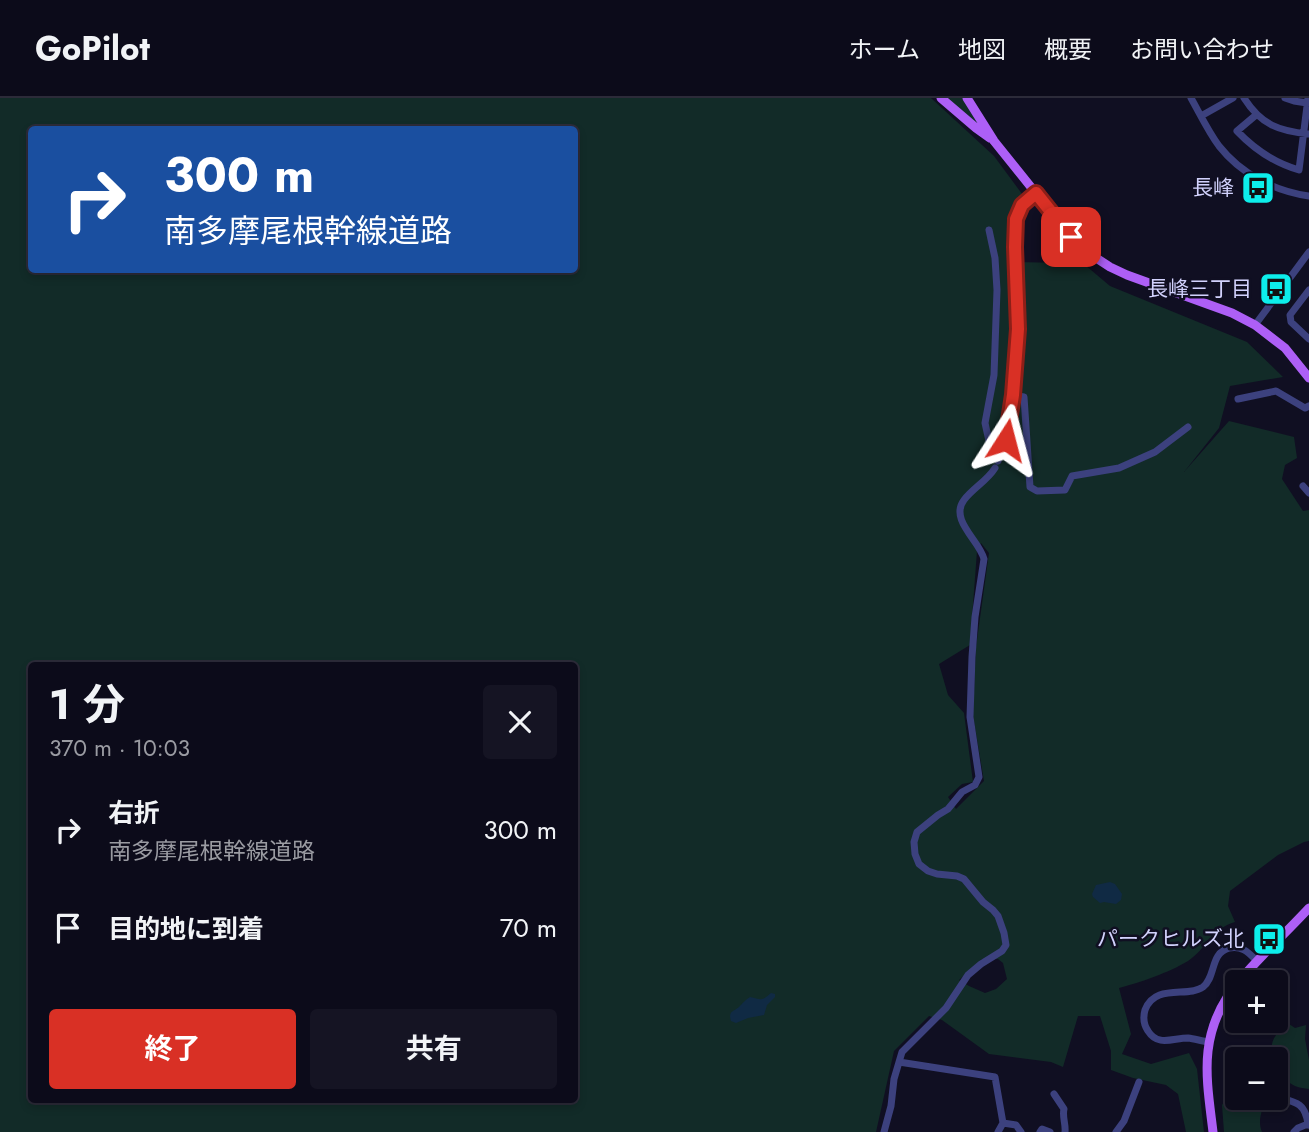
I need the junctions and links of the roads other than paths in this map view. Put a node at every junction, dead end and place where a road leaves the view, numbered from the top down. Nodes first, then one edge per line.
1 (941, 98) edge
2 (967, 98) edge
3 (1191, 98) edge
4 (1233, 98) edge
5 (1244, 98) edge
6 (1285, 98) edge
7 (1308, 100) edge
8 (1256, 115) junction
9 (1201, 116) junction
10 (1306, 134) edge
11 (994, 141) junction
12 (1036, 193) junction
13 (1309, 196) edge
14 (989, 230) dead end
15 (1309, 252) edge
16 (1309, 290) edge
17 (1255, 325) junction
18 (1308, 335) edge
19 (1309, 378) edge
20 (1013, 395) junction
21 (1238, 399) dead end
22 (1309, 406) edge
23 (1188, 427) dead end
24 (995, 468) dead end
25 (1303, 486) dead end
26 (1309, 493) edge
27 (1309, 908) edge
28 (1258, 961) junction
29 (1209, 1042) junction
30 (899, 1062) junction
31 (1139, 1082) dead end
32 (1054, 1094) dead end
33 (1288, 1100) edge
34 (1003, 1124) junction
35 (1308, 1124) edge
36 (884, 1132) edge
37 (998, 1132) edge
38 (1020, 1132) edge
39 (1040, 1132) edge
40 (1051, 1132) edge
41 (1065, 1132) edge
42 (1116, 1132) edge
43 (1213, 1132) edge
44 (1294, 1132) edge

1 - 11 main road
2 - 11 main road
3 - 9 street
4 - 9 street
5 - 8 street
6 - 7 street
7 - 10 street
8 - 10 street
8 - 10 street
9 - 13 street
11 - 12 main road
12 - 17 main road
12 - 20 street
14 - 20 street
15 - 17 street
16 - 18 street
17 - 19 main road
20 - 23 street
21 - 22 street
24 - 30 street
25 - 26 street
27 - 28 main road
28 - 29 main road
28 - 29 street
29 - 43 main road
30 - 34 street
30 - 36 street
31 - 42 street
32 - 41 street
33 - 35 street
34 - 37 street
34 - 38 street
35 - 44 street
39 - 40 street

